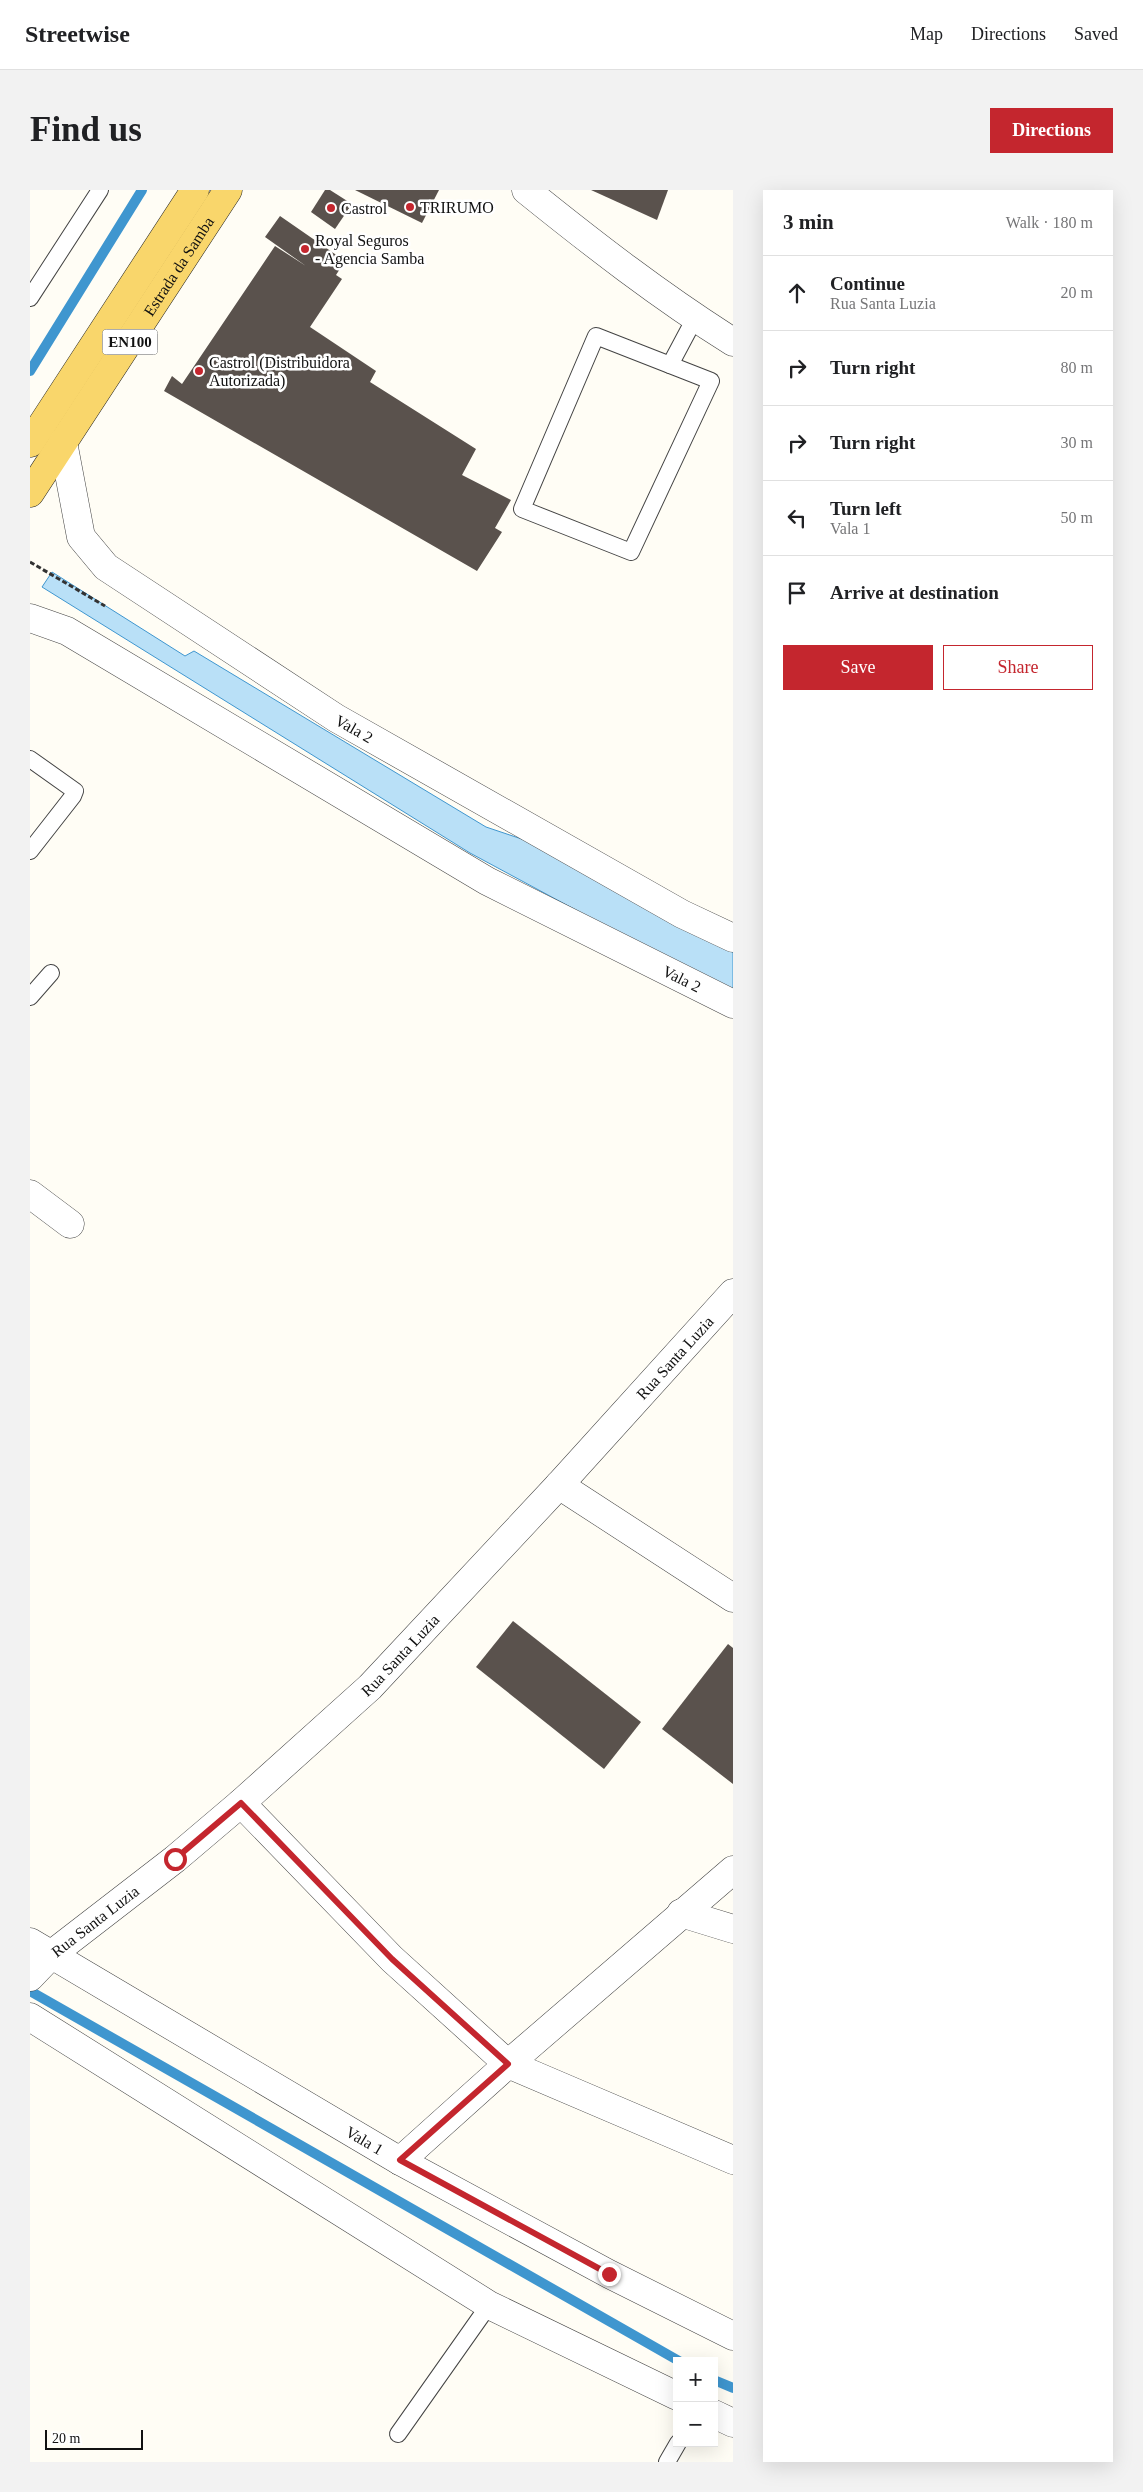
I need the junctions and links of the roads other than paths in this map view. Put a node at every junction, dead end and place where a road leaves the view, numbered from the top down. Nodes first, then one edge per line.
1 (100, 190) edge
2 (195, 190) edge
3 (228, 190) edge
4 (526, 190) edge
5 (30, 298) edge
6 (695, 318) junction
7 (733, 342) edge
8 (670, 365) junction
9 (63, 442) junction
10 (30, 443) edge
11 (30, 493) edge
12 (30, 618) edge
13 (30, 759) edge
14 (30, 851) edge
15 (733, 938) edge
16 (51, 973) dead end
17 (30, 997) edge
18 (733, 1004) edge
19 (30, 1194) edge
20 (70, 1224) dead end
21 (733, 1293) edge
22 (559, 1485) junction
23 (733, 1598) edge
24 (241, 1803) junction
25 (733, 1870) edge
26 (681, 1913) junction
27 (733, 1929) edge
28 (39, 1958) edge
29 (30, 2017) edge
30 (508, 2064) junction
31 (400, 2160) junction
32 (733, 2160) edge
33 (489, 2304) junction
34 (733, 2336) edge
35 (673, 2394) edge
36 (718, 2416) edge
37 (733, 2423) edge
38 (398, 2434) dead end
39 (676, 2447) edge
40 (667, 2462) edge

1 - 5 lane
2 - 10 main road, Estrada da Samba / EN100
3 - 9 main road, Estrada da Samba / EN100
4 - 6 street
6 - 7 street
6 - 8 lane
8 - 8 lane
9 - 11 main road, Estrada da Samba / EN100
9 - 15 street, Vala 2
12 - 18 street, Vala 2
13 - 14 lane
16 - 17 lane
19 - 20 street
21 - 22 street, Rua Santa Luzia
22 - 23 street
22 - 24 street, Rua Santa Luzia
24 - 28 street, Rua Santa Luzia
24 - 30 street
25 - 26 street
26 - 27 street
26 - 30 street
28 - 31 street, Vala 1
29 - 33 street
30 - 31 street
30 - 32 street
31 - 34 street, Vala 1
33 - 35 street
33 - 38 lane
36 - 37 street
39 - 40 lane

